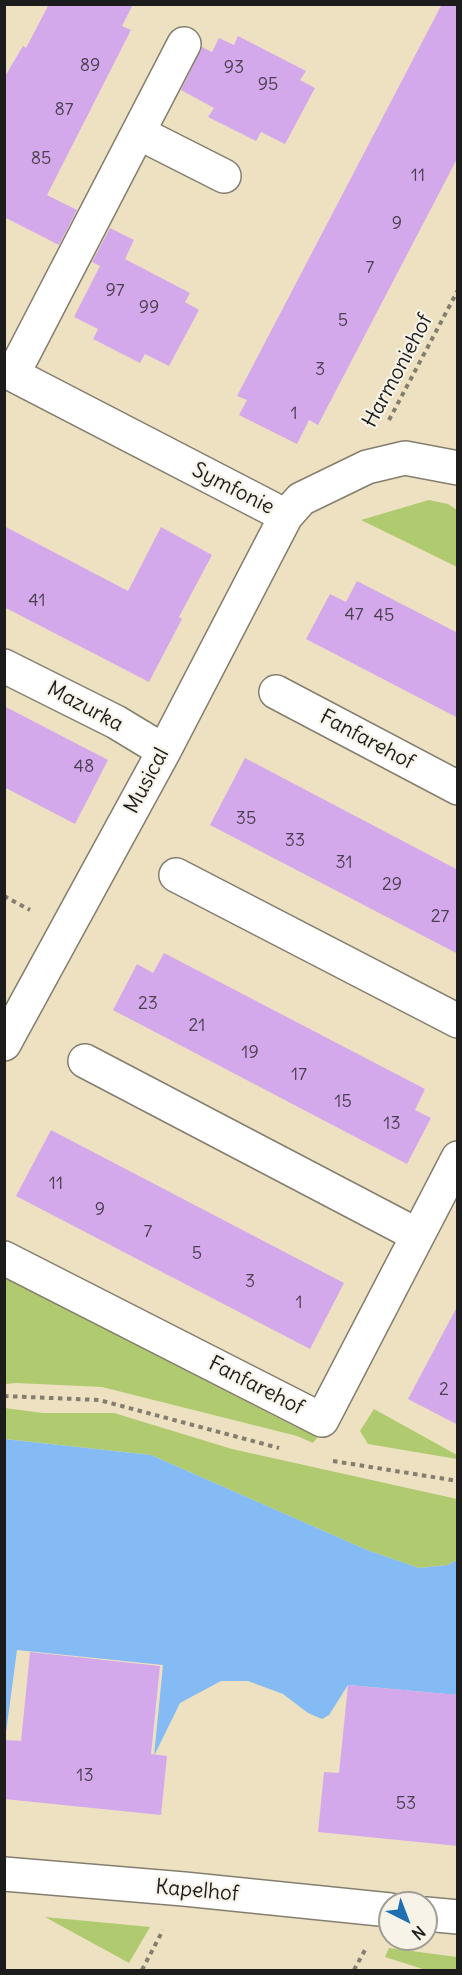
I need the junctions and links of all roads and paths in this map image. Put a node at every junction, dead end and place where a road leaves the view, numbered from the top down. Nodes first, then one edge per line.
1 (184, 44) dead end
2 (139, 133) junction
3 (224, 176) dead end
4 (458, 290) edge
5 (9, 372) edge
6 (368, 466) junction
7 (458, 468) edge
8 (286, 516) junction
9 (4, 666) edge
10 (276, 692) dead end
11 (164, 751) junction
12 (458, 788) edge
13 (176, 875) dead end
14 (458, 1021) edge
15 (4, 1044) edge
16 (86, 1061) dead end
17 (458, 1158) edge
18 (417, 1235) junction
19 (4, 1258) edge
20 (4, 1396) edge
21 (282, 1448) dead end
22 (327, 1460) dead end
23 (458, 1480) edge
24 (4, 1874) edge
25 (378, 1909) edge
26 (438, 1915) edge
27 (458, 1917) edge

1 - 2 street, Symfonie
2 - 3 street
2 - 5 street, Symfonie
4 - 6 path, Harmoniehof
5 - 8 street, Symfonie
6 - 7 street, Symfonie
6 - 8 street, Symfonie
8 - 11 street, Musical
9 - 11 street, Mazurka
10 - 12 street, Fanfarehof
11 - 15 street, Musical
13 - 14 street
16 - 18 street
17 - 18 street, Fanfarehof
18 - 19 street, Fanfarehof
20 - 21 path
22 - 23 path
24 - 25 street, Kapelhof
26 - 27 street

